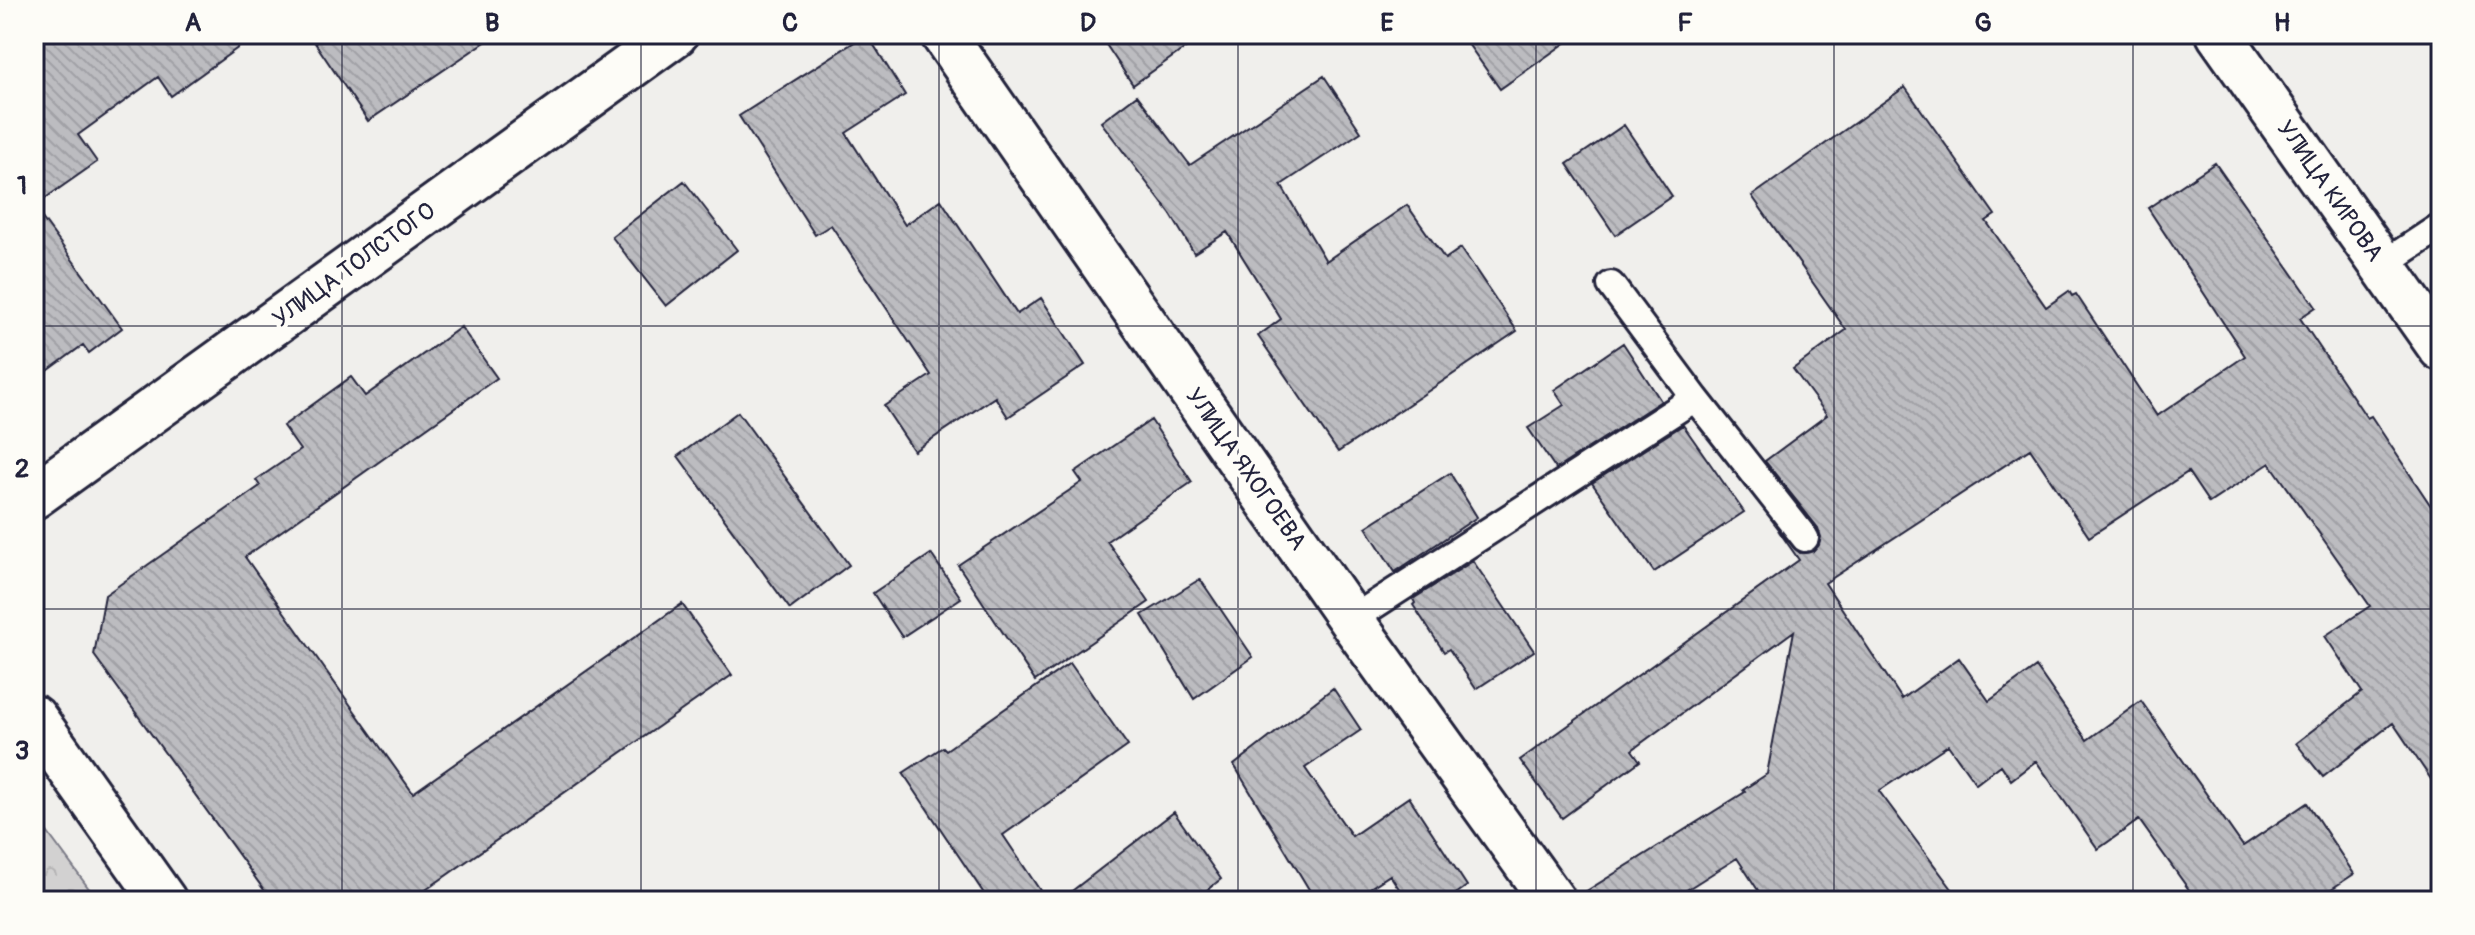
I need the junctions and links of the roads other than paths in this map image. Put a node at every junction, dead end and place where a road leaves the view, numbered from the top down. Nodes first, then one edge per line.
1 (675, 34) edge
2 (943, 34) edge
3 (2219, 34) edge
4 (2441, 226) edge
5 (2382, 265) junction
6 (1611, 285) dead end
7 (2441, 348) edge
8 (1695, 398) junction
9 (34, 496) edge
10 (1805, 538) dead end
11 (1351, 620) junction
12 (34, 718) edge
13 (164, 901) edge
14 (1553, 901) edge

1 - 9 street, УЛИЦА ТОЛСТОГО
2 - 11 street, УЛИЦА ЯХОГОЕВА
3 - 5 street, УЛИЦА КИРОВА
4 - 5 lane
5 - 7 street, УЛИЦА КИРОВА
6 - 8 lane
8 - 10 lane
8 - 11 lane
11 - 14 street, УЛИЦА ЯХОГОЕВА
12 - 13 street

